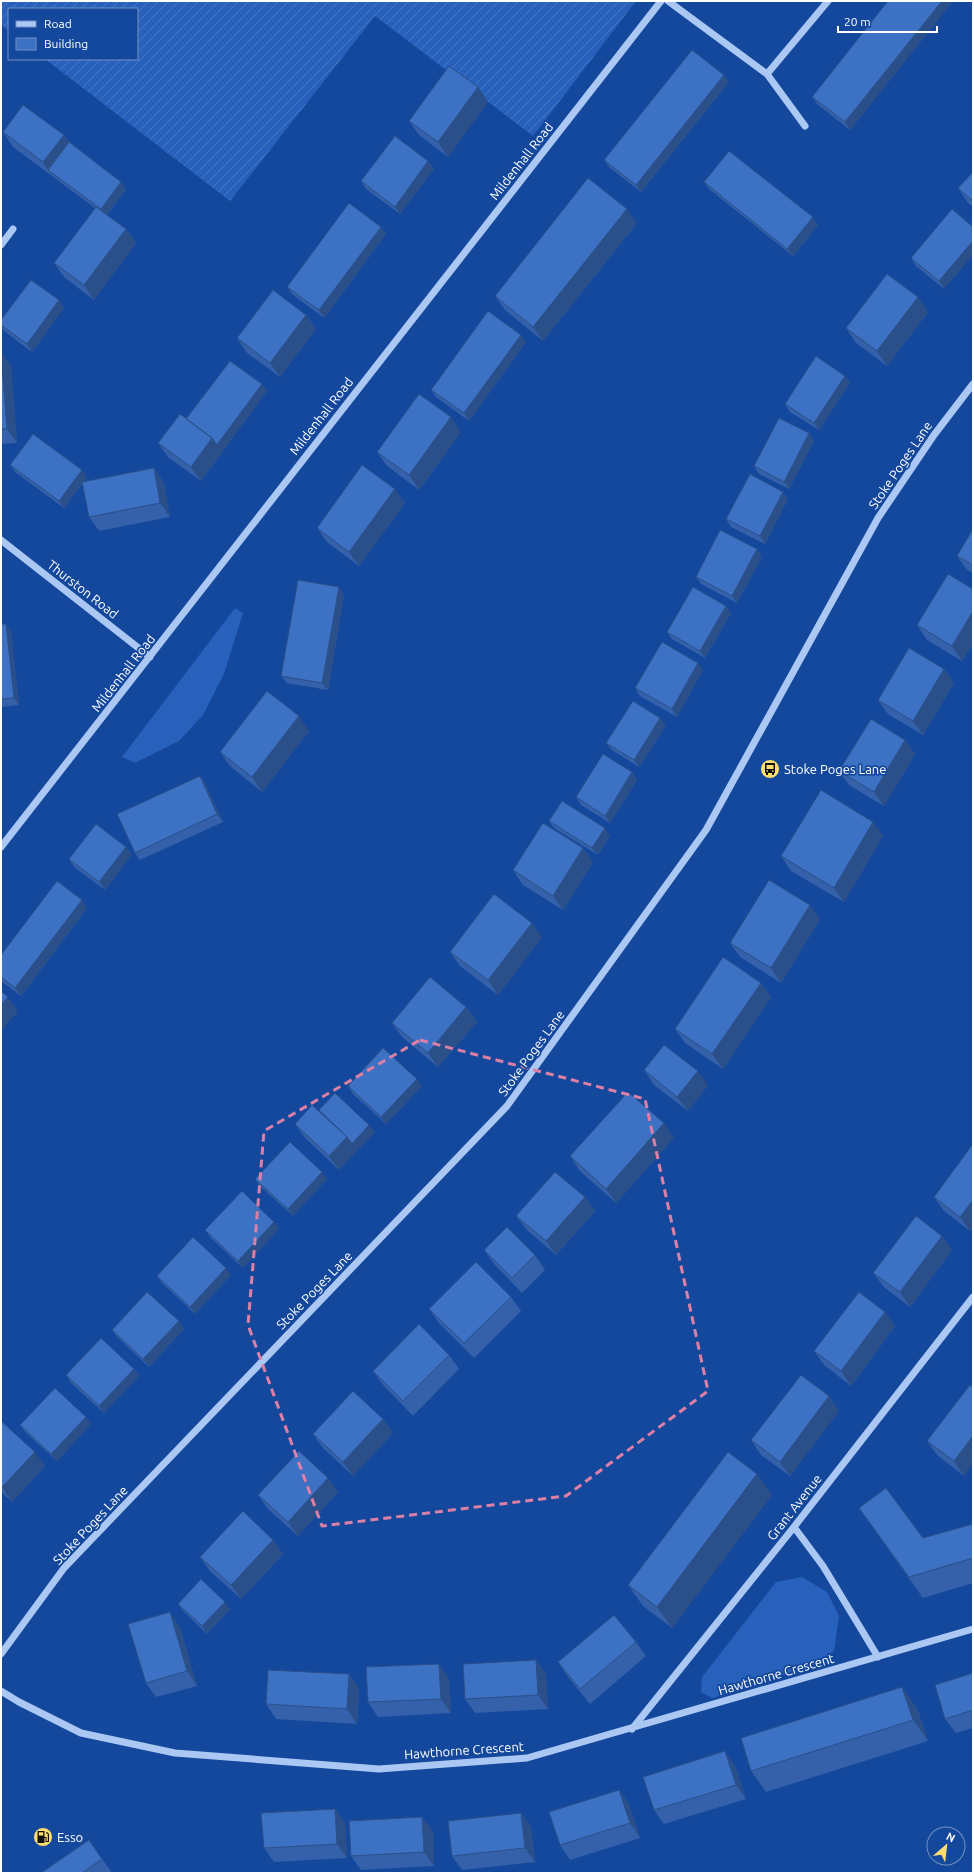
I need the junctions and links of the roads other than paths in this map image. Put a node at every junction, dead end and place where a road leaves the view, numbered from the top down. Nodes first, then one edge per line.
1 (661, 1) edge
2 (668, 1) edge
3 (828, 1) edge
4 (767, 74) junction
5 (805, 126) dead end
6 (13, 229) dead end
7 (1, 245) edge
8 (973, 384) edge
9 (1, 540) edge
10 (150, 658) junction
11 (1, 847) edge
12 (973, 1297) edge
13 (794, 1527) junction
14 (973, 1629) edge
15 (1, 1654) edge
16 (878, 1657) junction
17 (1, 1691) edge
18 (632, 1729) junction

1 - 10 street, Mildenhall Road
2 - 4 street
3 - 4 street
4 - 5 street
6 - 7 street
8 - 15 street, Stoke Poges Lane
9 - 10 street, Thurston Road
10 - 11 street, Mildenhall Road
12 - 13 street, Grant Avenue
13 - 16 street
13 - 18 street, Grant Avenue
14 - 16 street, Hawthorne Crescent
16 - 18 street, Hawthorne Crescent
17 - 18 street, Hawthorne Crescent

